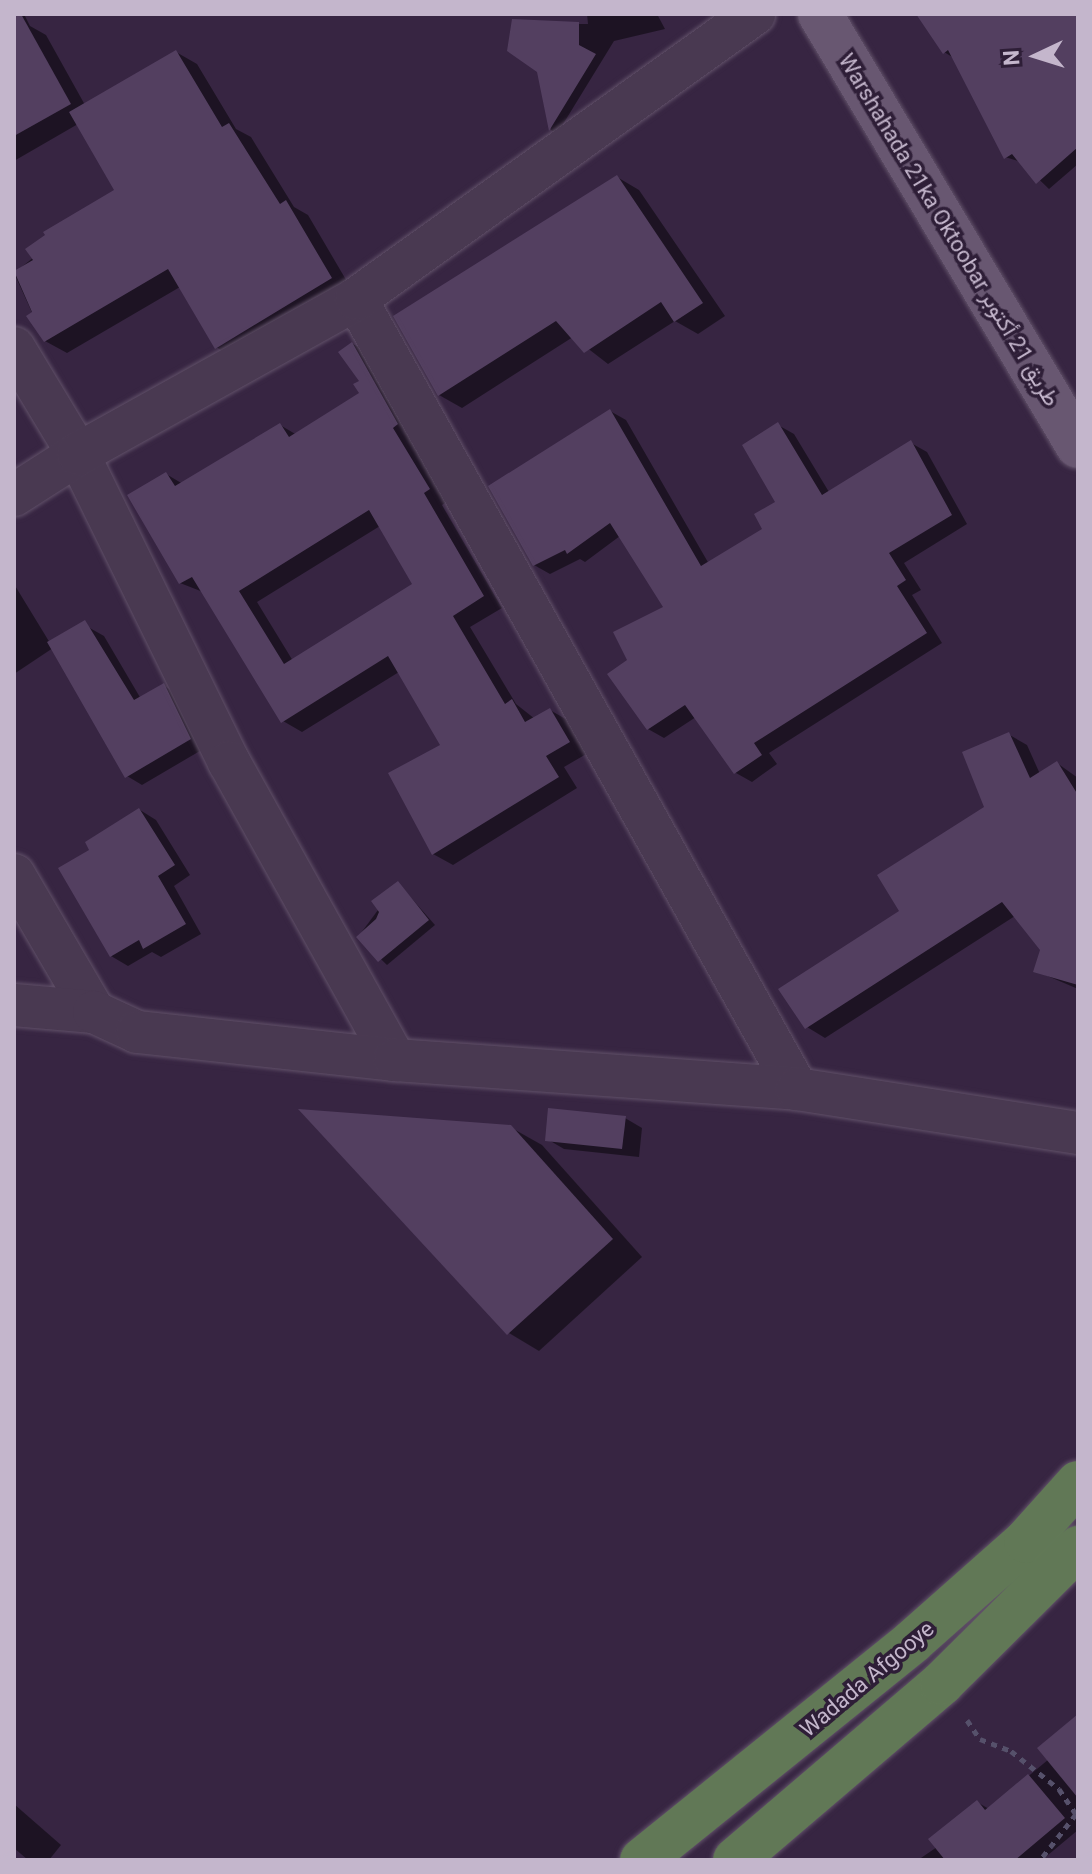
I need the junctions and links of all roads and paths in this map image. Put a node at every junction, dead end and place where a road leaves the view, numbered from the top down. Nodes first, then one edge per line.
1 (754, 14) edge
2 (820, 14) edge
3 (356, 299) junction
4 (14, 348) edge
5 (1078, 446) edge
6 (78, 454) junction
7 (14, 495) edge
8 (14, 875) edge
9 (14, 1005) edge
10 (94, 1012) junction
11 (395, 1060) junction
12 (797, 1089) junction
13 (1078, 1133) edge
14 (1078, 1483) edge
15 (1078, 1548) edge
16 (942, 1683) junction
17 (642, 1860) edge
18 (735, 1860) edge
19 (1040, 1860) edge

1 - 3 street
2 - 5 main road, Warshahada 21ka Oktoobar طريق 21 أكتوبر
3 - 6 street
3 - 12 street
4 - 6 street
6 - 7 street
6 - 11 street
8 - 10 street
9 - 10 street
10 - 11 street
11 - 12 street
12 - 13 street
14 - 17 highway, Wadada Afgooye
15 - 16 highway
16 - 18 highway
16 - 19 path

